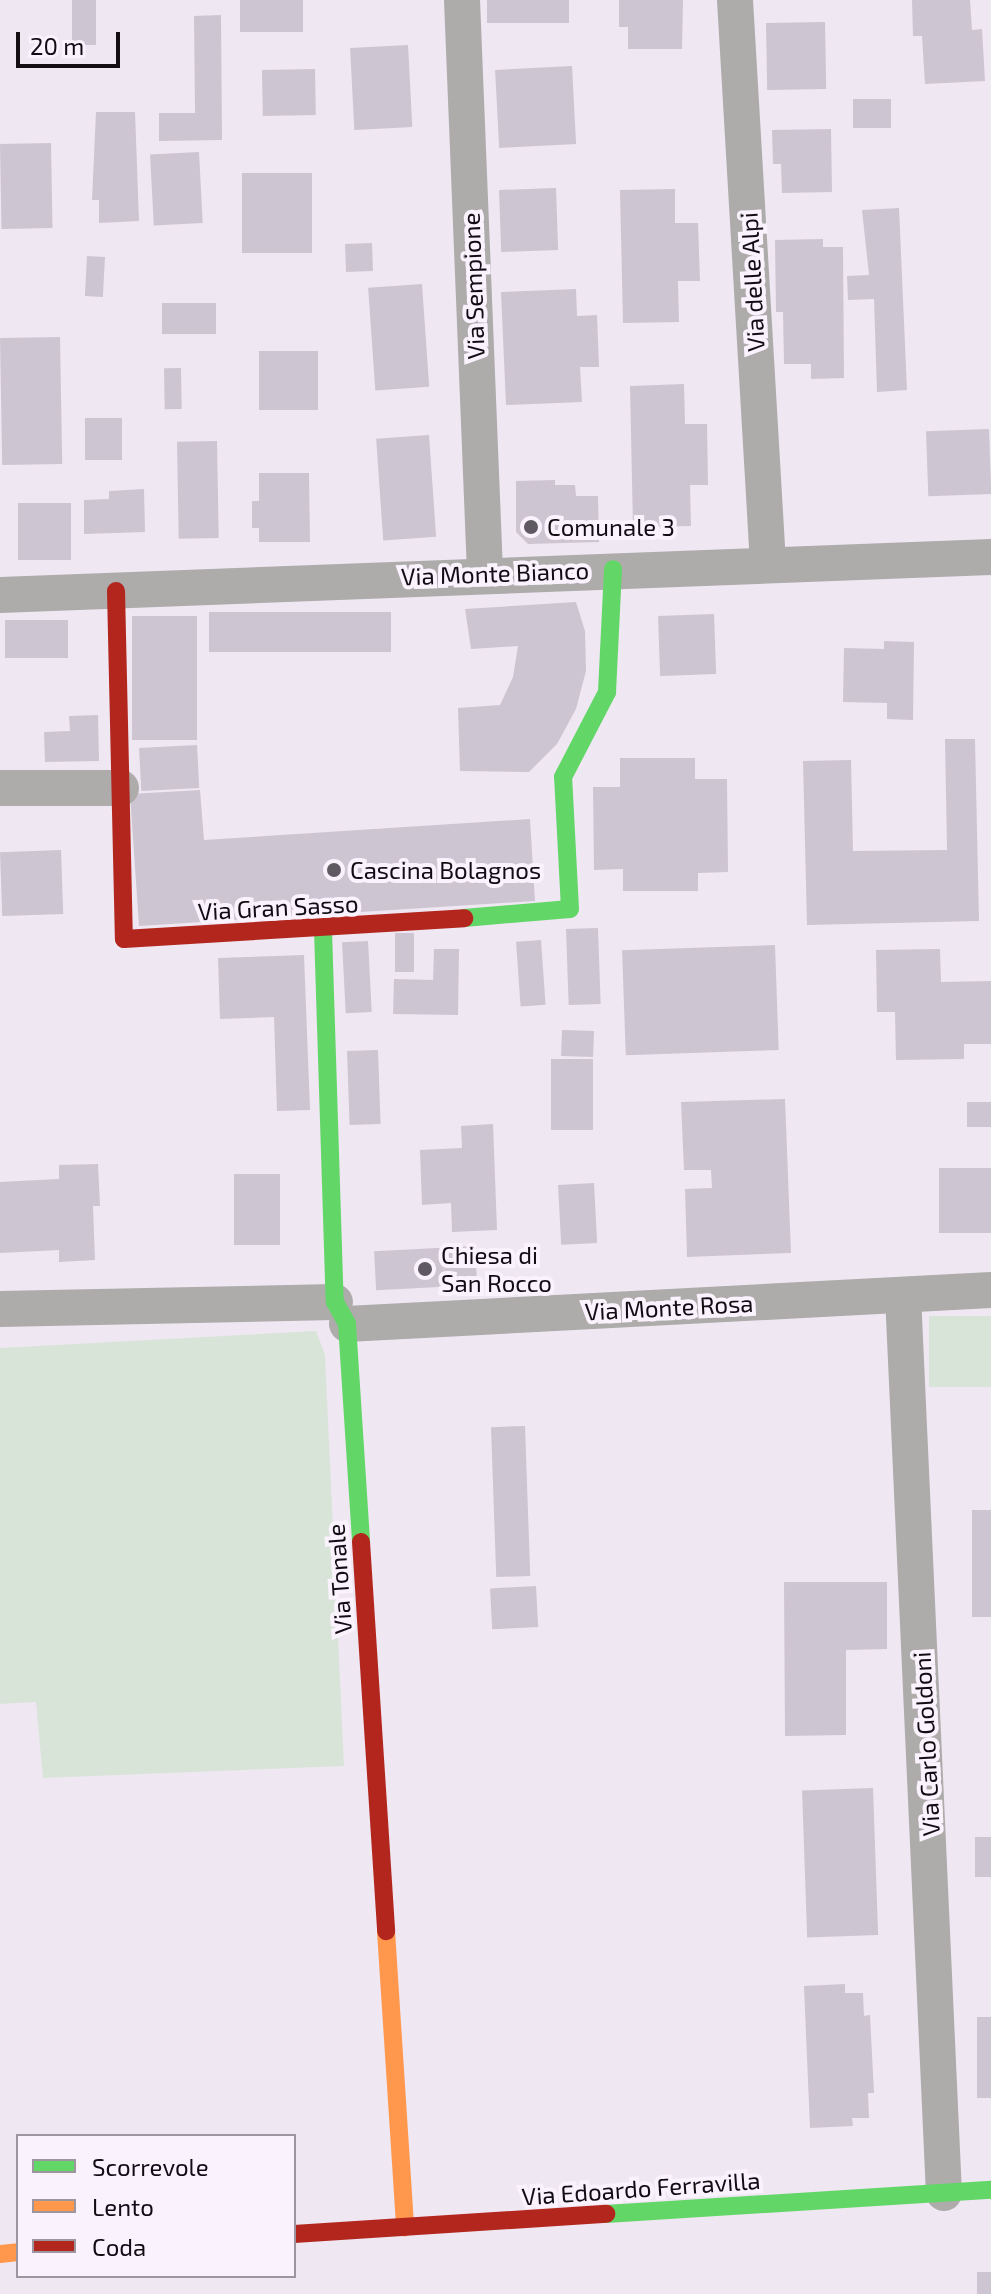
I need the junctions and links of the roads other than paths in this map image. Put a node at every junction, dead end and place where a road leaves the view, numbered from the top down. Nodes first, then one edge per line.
1 (462, 0) edge
2 (735, 0) edge
3 (991, 557) edge
4 (768, 564) junction
5 (613, 569) junction
6 (485, 573) junction
7 (116, 591) junction
8 (0, 595) edge
9 (0, 788) edge
10 (121, 788) junction
11 (323, 930) junction
12 (991, 1290) edge
13 (903, 1295) junction
14 (0, 1309) edge
15 (341, 1313) junction
16 (991, 2190) edge
17 (944, 2193) junction
18 (405, 2227) junction
19 (296, 2234) edge

1 - 6 street, Via Sempione
2 - 4 street, Via delle Alpi
3 - 4 street, Via Monte Bianco
4 - 5 street, Via Monte Bianco
5 - 6 street, Via Monte Bianco
5 - 11 street, Via Gran Sasso
6 - 7 street, Via Monte Bianco
7 - 8 street, Via Monte Bianco
7 - 10 street
9 - 10 street
10 - 11 street, Via Gran Sasso
11 - 15 street, Via Tonale
12 - 13 street, Via Monte Rosa
13 - 15 street, Via Monte Rosa
13 - 17 street, Via Carlo Goldoni
14 - 15 street, Via Monte Rosa
15 - 18 street, Via Tonale
16 - 17 street, Via Edoardo Ferravilla
17 - 18 street, Via Edoardo Ferravilla
18 - 19 street, Via Edoardo Ferravilla

